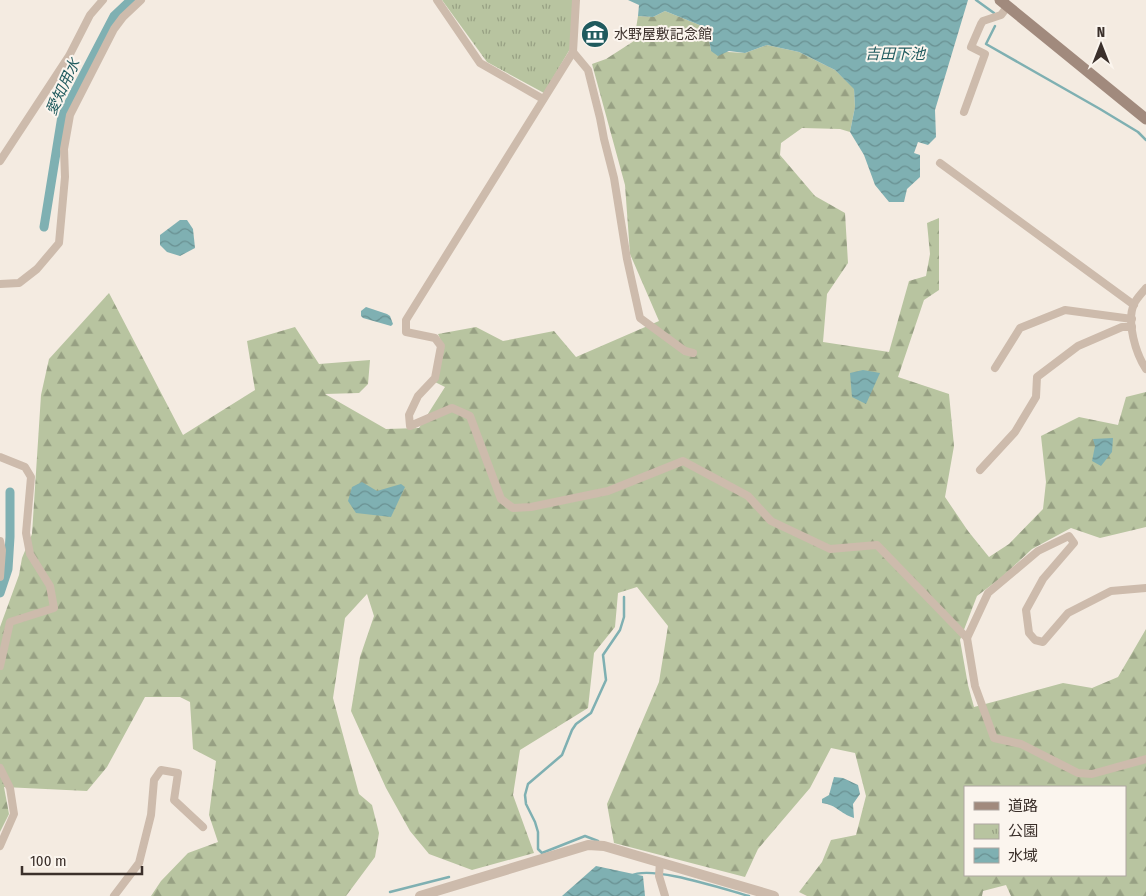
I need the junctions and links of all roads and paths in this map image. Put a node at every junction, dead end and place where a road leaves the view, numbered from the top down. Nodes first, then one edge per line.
1 (103, 0) edge
2 (141, 0) edge
3 (436, 0) edge
4 (576, 0) edge
5 (1004, 3) edge
6 (573, 52) junction
7 (543, 99) junction
8 (964, 112) dead end
9 (1146, 119) edge
10 (0, 161) edge
11 (940, 163) dead end
12 (0, 284) edge
13 (1146, 288) edge
14 (1134, 305) junction
15 (1132, 323) junction
16 (693, 353) dead end
17 (995, 368) dead end
18 (1146, 369) edge
19 (0, 457) edge
20 (980, 470) dead end
21 (0, 541) edge
22 (0, 577) edge
23 (1146, 588) edge
24 (968, 638) junction
25 (0, 666) edge
26 (1146, 759) edge
27 (0, 768) edge
28 (203, 827) dead end
29 (0, 846) edge
30 (660, 862) junction
31 (114, 896) edge
32 (420, 896) edge
33 (665, 896) edge
34 (774, 896) edge

1 - 10 street
2 - 12 street
3 - 7 street
4 - 6 street
5 - 8 street
5 - 9 main road
6 - 7 street
6 - 16 street
7 - 24 street
11 - 14 street
13 - 14 street
14 - 15 street
15 - 17 street
15 - 18 street
15 - 20 street
19 - 25 street
21 - 22 street
23 - 24 street
24 - 26 street
27 - 29 street
28 - 31 street
30 - 32 street
30 - 33 street
30 - 34 street

